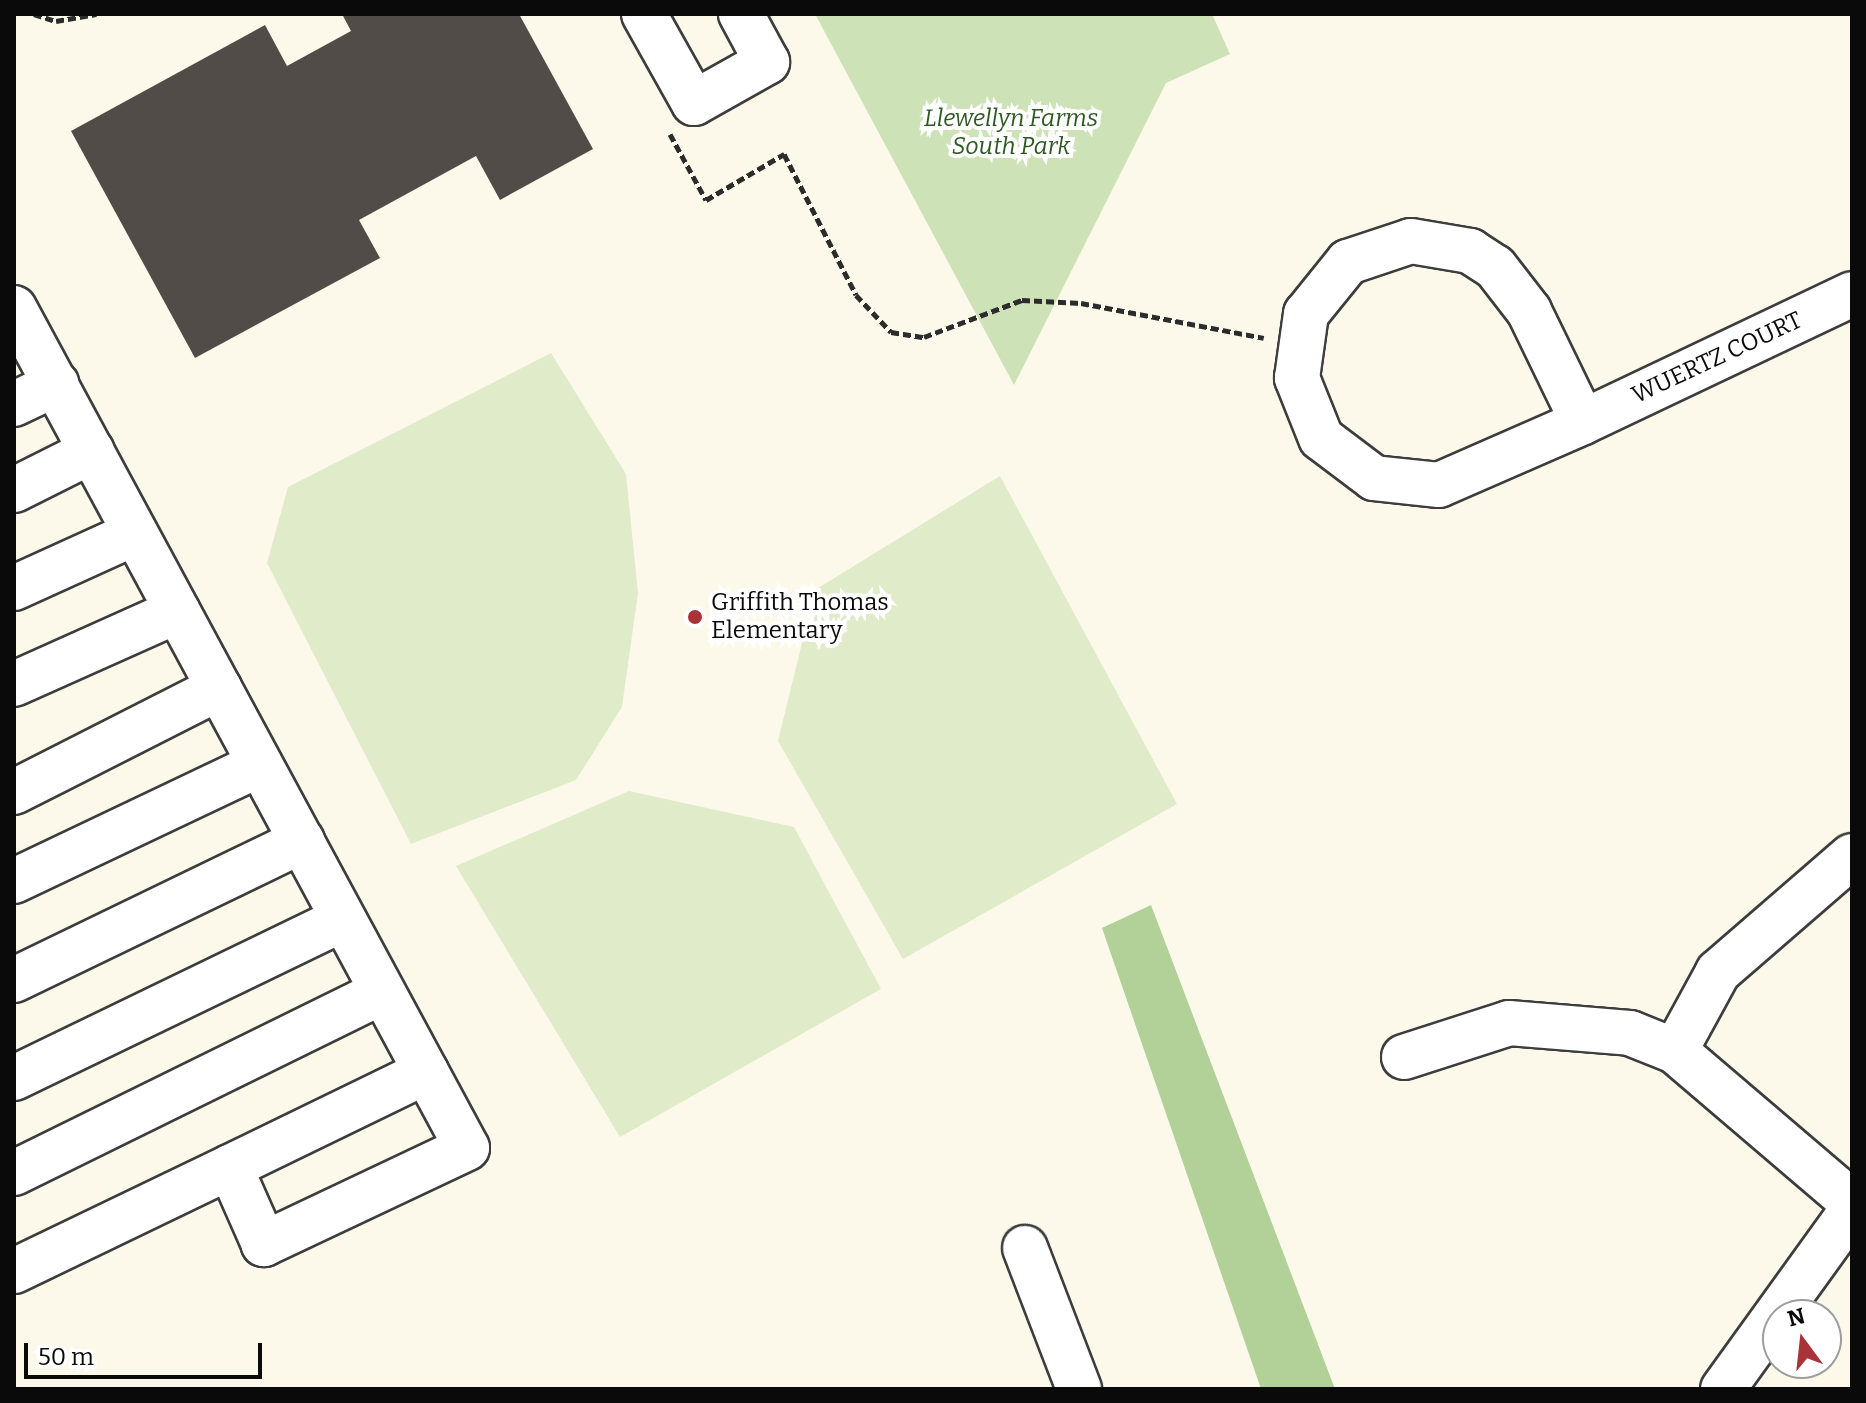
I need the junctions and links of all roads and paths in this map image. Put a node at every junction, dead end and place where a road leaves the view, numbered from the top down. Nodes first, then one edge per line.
1 (34, 14) edge
2 (96, 14) edge
3 (644, 14) edge
4 (741, 14) edge
5 (694, 103) junction
6 (1852, 294) edge
7 (14, 308) edge
8 (1297, 345) junction
9 (56, 384) junction
10 (14, 404) edge
11 (1583, 422) junction
12 (92, 451) junction
13 (14, 490) edge
14 (135, 533) junction
15 (14, 588) edge
16 (177, 611) junction
17 (14, 684) edge
18 (219, 688) junction
19 (260, 764) junction
20 (14, 792) edge
21 (302, 841) junction
22 (1852, 856) edge
23 (14, 881) edge
24 (343, 919) junction
25 (14, 980) edge
26 (382, 992) junction
27 (1675, 1051) junction
28 (1404, 1057) dead end
29 (426, 1072) junction
30 (14, 1078) edge
31 (230, 1167) junction
32 (14, 1173) edge
33 (1852, 1202) edge
34 (1852, 1210) edge
35 (1025, 1248) dead end
36 (14, 1271) edge
37 (1079, 1389) edge
38 (1723, 1389) edge

1 - 2 path
3 - 5 street
4 - 5 street
5 - 8 path
6 - 11 street, WUERTZ COURT
7 - 9 street
8 - 11 street, WUERTZ COURT
8 - 11 street, WUERTZ COURT
9 - 10 street
9 - 12 street
12 - 13 street
12 - 14 street
14 - 15 street
14 - 16 street
16 - 17 street
16 - 18 street
18 - 19 street
18 - 20 street
19 - 21 street
19 - 23 street
21 - 24 street
21 - 25 street
22 - 27 street
24 - 26 street
24 - 30 street
26 - 29 street
26 - 32 street
27 - 28 street
27 - 33 street
29 - 31 street
29 - 31 street
31 - 36 street
34 - 38 street
35 - 37 street

